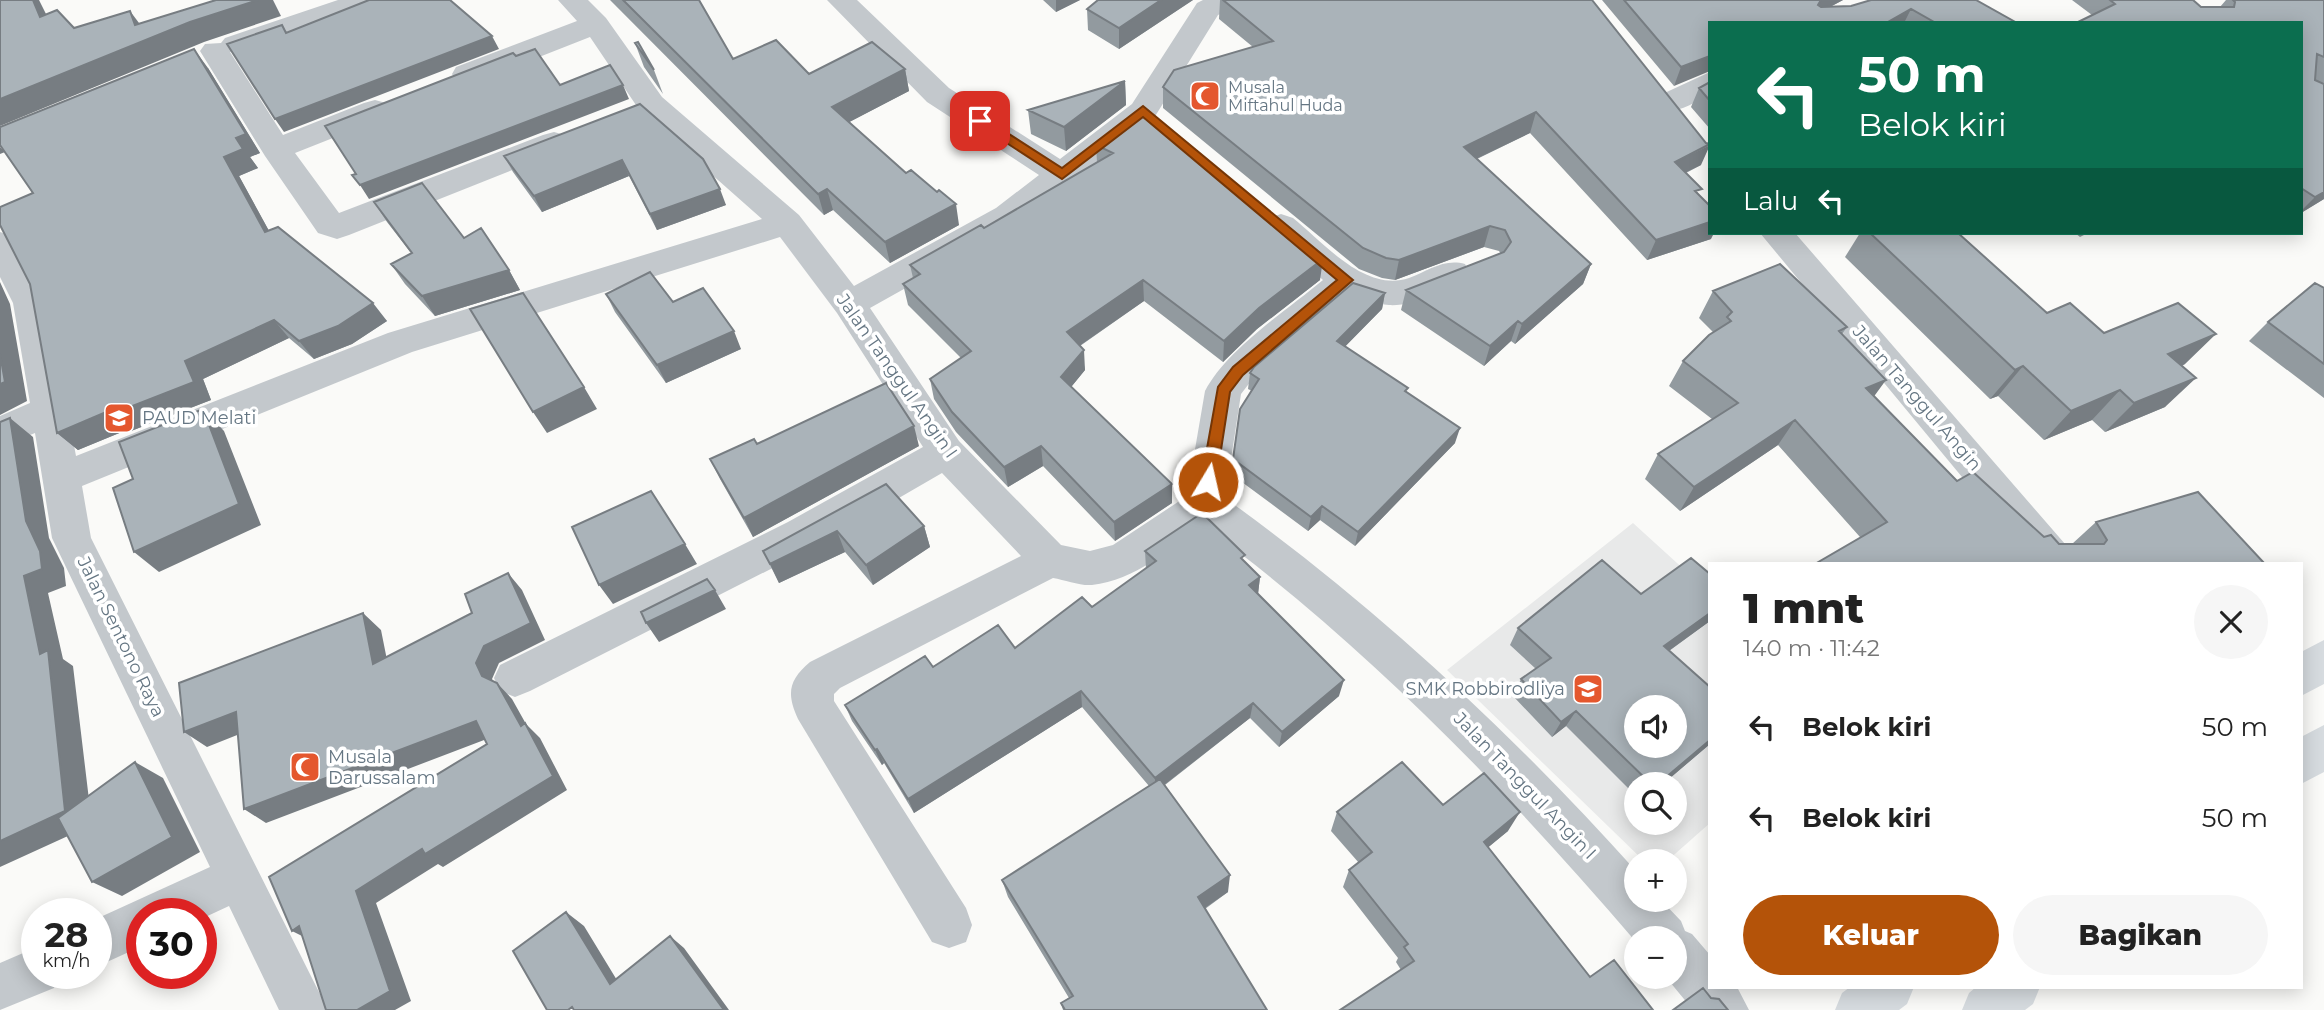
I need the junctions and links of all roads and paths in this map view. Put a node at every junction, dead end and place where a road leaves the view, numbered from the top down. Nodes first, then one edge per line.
1 (367, 0) edge
2 (841, 0) edge
3 (1209, 3) edge
4 (302, 10) edge
5 (584, 12) edge
6 (1708, 83) edge
7 (442, 84) edge
8 (404, 99) edge
9 (1669, 103) edge
10 (575, 134) edge
11 (276, 149) junction
12 (1062, 175) junction
13 (1261, 209) edge
14 (787, 223) junction
15 (1778, 235) edge
16 (0, 244) edge
17 (1485, 261) edge
18 (1346, 280) junction
19 (849, 304) junction
20 (49, 410) junction
21 (0, 432) edge
22 (946, 452) junction
23 (61, 478) junction
24 (1205, 505) junction
25 (1050, 560) junction
26 (2057, 562) edge
27 (2324, 659) edge
28 (2303, 675) edge
29 (515, 678) dead end
30 (2324, 745) edge
31 (2303, 762) edge
32 (239, 877) junction
33 (194, 898) edge
34 (949, 925) dead end
35 (1654, 926) edge
36 (1687, 965) edge
37 (21, 978) edge
38 (0, 988) edge
39 (1887, 989) edge
40 (2013, 989) edge
41 (303, 1010) edge
42 (1725, 1010) edge
43 (1859, 1010) edge
44 (1986, 1010) edge

1 - 4 street
2 - 12 street
3 - 12 street
4 - 11 street
5 - 7 street
5 - 14 street, Jalan Tanggul Angin I
6 - 9 street
8 - 11 street
10 - 11 street
12 - 19 street
13 - 18 street
14 - 19 street, Jalan Tanggul Angin I
14 - 23 street
15 - 26 street, Jalan Tanggul Angin
16 - 20 street, Jalan Sentono Raya
17 - 18 street
18 - 24 street
19 - 22 street, Jalan Tanggul Angin I
20 - 21 street
20 - 23 street, Jalan Sentono Raya
22 - 25 street, Jalan Tanggul Angin I
22 - 29 street
23 - 32 street, Jalan Sentono Raya
24 - 25 street
24 - 35 street, Jalan Tanggul Angin I
25 - 34 street
27 - 28 main road
30 - 31 main road
32 - 33 street
32 - 41 street, Jalan Sentono Raya
36 - 42 street
37 - 38 street
39 - 43 main road
40 - 44 main road

